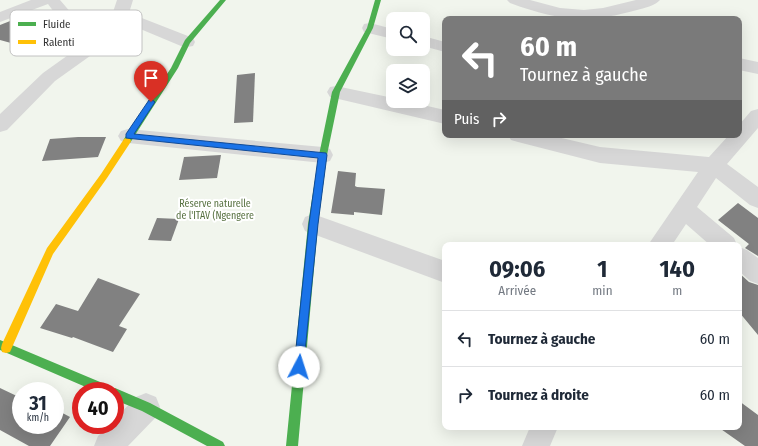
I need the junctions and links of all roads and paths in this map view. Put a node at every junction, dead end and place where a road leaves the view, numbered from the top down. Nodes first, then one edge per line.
1 (45, 0) edge
2 (52, 0) edge
3 (125, 0) edge
4 (224, 0) edge
5 (378, 0) edge
6 (515, 0) edge
7 (652, 0) edge
8 (19, 10) edge
9 (61, 10) edge
10 (122, 10) edge
11 (10, 13) edge
12 (0, 17) edge
13 (142, 24) edge
14 (370, 28) junction
15 (386, 32) edge
16 (187, 42) junction
17 (430, 43) edge
18 (442, 46) edge
19 (78, 56) edge
20 (742, 65) edge
21 (758, 68) edge
22 (336, 92) junction
23 (442, 116) edge
24 (758, 116) edge
25 (0, 124) edge
26 (742, 134) edge
27 (128, 136) junction
28 (542, 138) edge
29 (738, 138) edge
30 (565, 141) edge
31 (323, 155) junction
32 (714, 165) junction
33 (758, 199) edge
34 (684, 209) junction
35 (313, 224) junction
36 (661, 242) edge
37 (722, 242) edge
38 (742, 260) edge
39 (442, 271) edge
40 (758, 273) edge
41 (3, 346) edge
42 (87, 382) edge
43 (124, 398) edge
44 (146, 407) junction
45 (543, 430) edge
46 (108, 446) edge
47 (219, 446) edge
48 (292, 446) edge
49 (536, 446) edge

1 - 8 street
2 - 9 street
3 - 10 street
4 - 16 street
5 - 14 street
6 - 7 street
11 - 12 street
13 - 16 street
14 - 15 street
14 - 22 street
16 - 27 street
17 - 18 street
19 - 25 street
20 - 21 street
22 - 23 street
22 - 31 street
24 - 26 street
27 - 31 street
27 - 41 street
28 - 30 street
29 - 32 street
30 - 32 street
31 - 35 street
32 - 33 street
32 - 34 street
34 - 36 street
34 - 37 street
35 - 39 street
35 - 48 street
38 - 40 street
41 - 42 street
43 - 44 street
44 - 46 street
44 - 47 street
45 - 49 street

